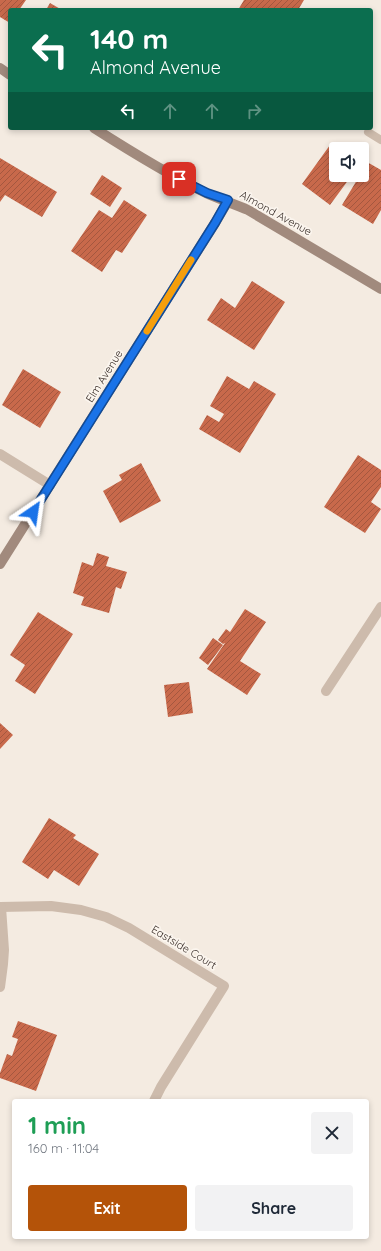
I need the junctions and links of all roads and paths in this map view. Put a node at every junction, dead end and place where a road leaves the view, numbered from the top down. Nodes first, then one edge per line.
1 (97, 130) edge
2 (368, 132) dead end
3 (381, 140) edge
4 (228, 200) junction
5 (381, 288) edge
6 (0, 454) edge
7 (50, 485) junction
8 (0, 564) edge
9 (381, 607) edge
10 (326, 691) dead end
11 (1, 907) edge
12 (0, 988) edge
13 (155, 1099) edge

1 - 4 street, Almond Avenue
2 - 3 lane
4 - 5 street, Almond Avenue
4 - 7 street, Elm Avenue
6 - 7 street
7 - 8 street, Elm Avenue
9 - 10 street
11 - 12 street
11 - 13 street, Eastside Court

